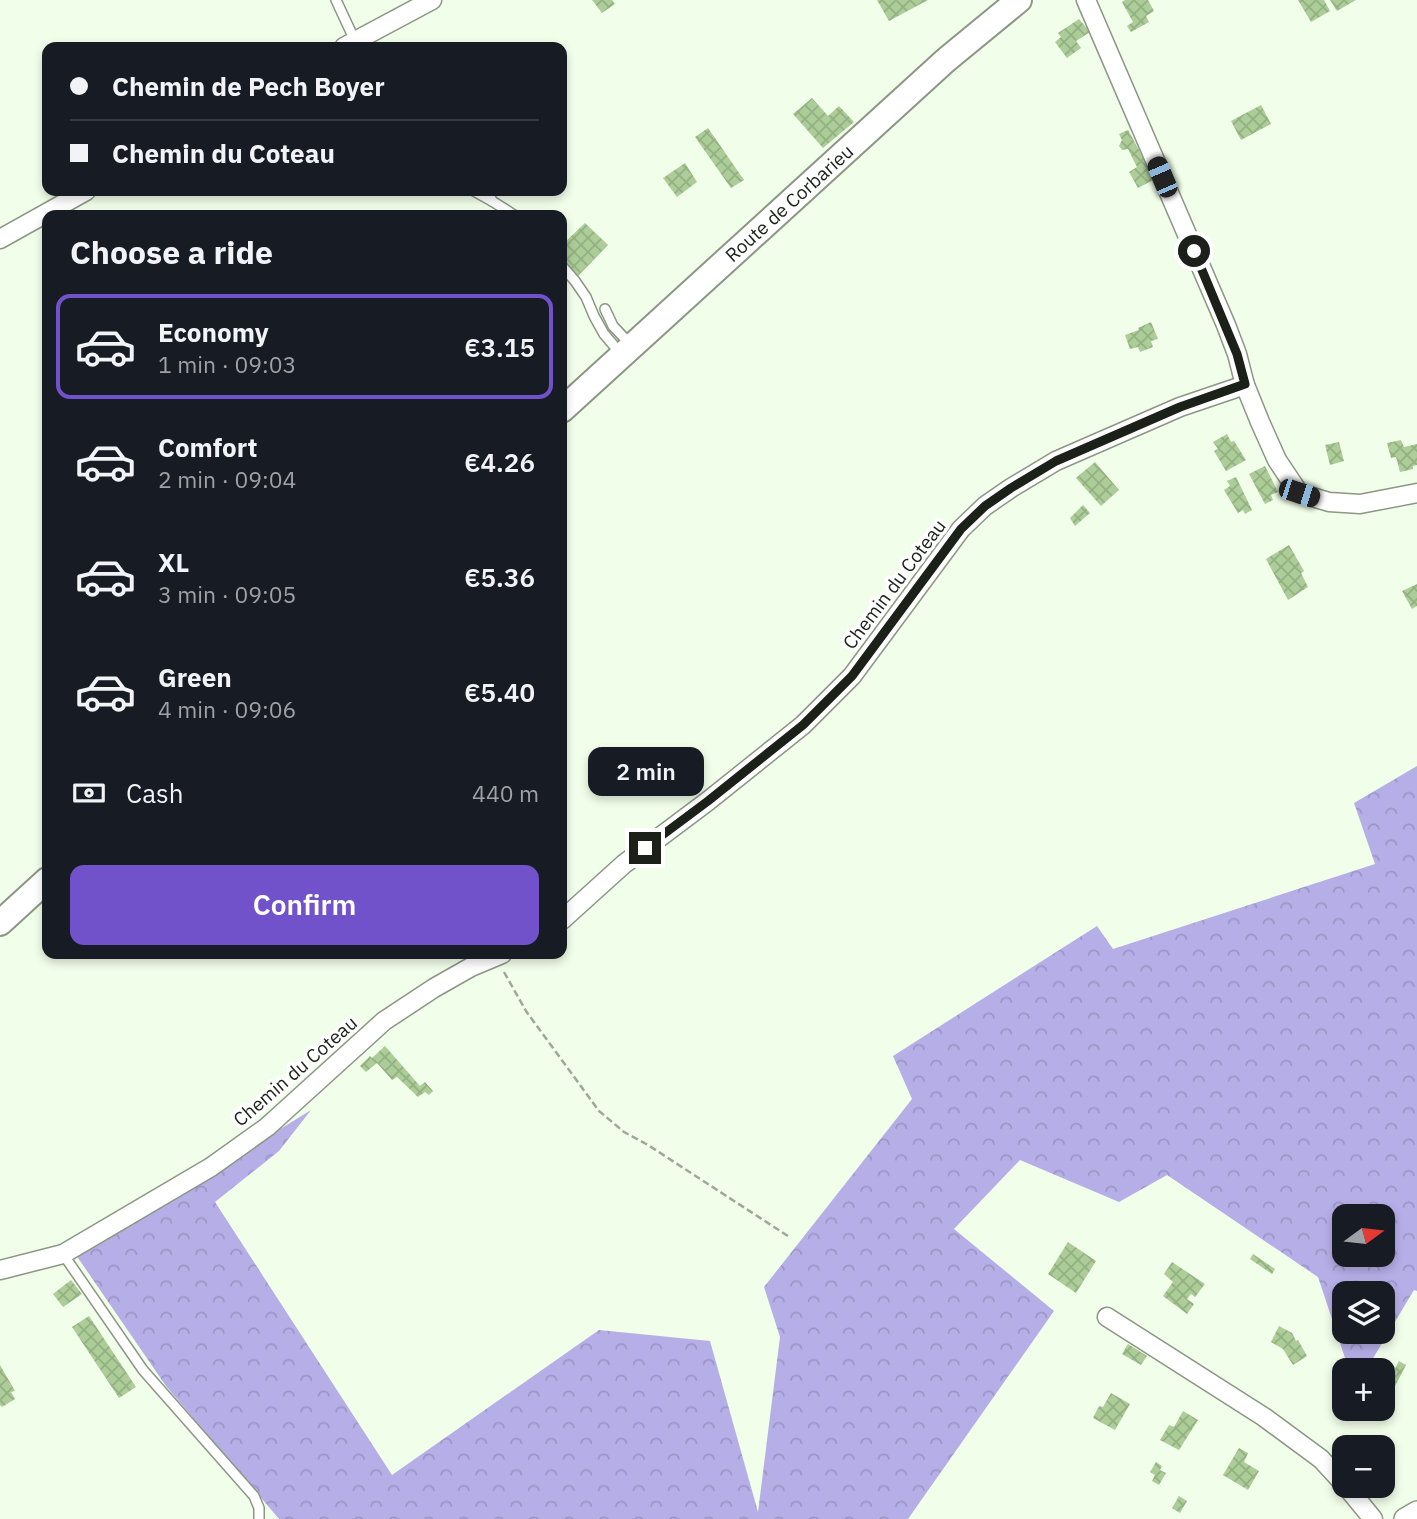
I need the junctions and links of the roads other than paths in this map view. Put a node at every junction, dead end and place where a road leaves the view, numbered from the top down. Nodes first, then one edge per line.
1 (336, 0) edge
2 (432, 0) edge
3 (1019, 0) edge
4 (1086, 0) edge
5 (352, 42) edge
6 (358, 42) edge
7 (77, 196) edge
8 (483, 196) edge
9 (490, 196) edge
10 (492, 201) junction
11 (52, 210) edge
12 (506, 210) edge
13 (42, 216) edge
14 (0, 239) edge
15 (567, 272) edge
16 (605, 309) dead end
17 (627, 351) junction
18 (1245, 384) junction
19 (567, 405) edge
20 (1417, 493) edge
21 (42, 885) edge
22 (567, 915) edge
23 (0, 923) edge
24 (490, 959) edge
25 (63, 1254) junction
26 (0, 1270) edge
27 (1107, 1317) dead end
28 (1332, 1471) edge
29 (1356, 1498) edge
30 (1417, 1512) edge
31 (259, 1519) edge
32 (1373, 1519) edge
33 (1405, 1519) edge

1 - 5 lane
2 - 6 street
3 - 17 main road, Route de Corbarieu
4 - 18 street
7 - 11 street
8 - 10 lane
9 - 10 lane
10 - 12 lane
13 - 14 street
15 - 17 lane
16 - 17 lane
17 - 19 main road, Route de Corbarieu
18 - 20 street
18 - 22 street, Chemin du Coteau
21 - 23 main road
24 - 25 street, Chemin du Coteau
25 - 26 street, Chemin du Coteau
25 - 31 lane
27 - 28 street
29 - 32 street
30 - 33 street

